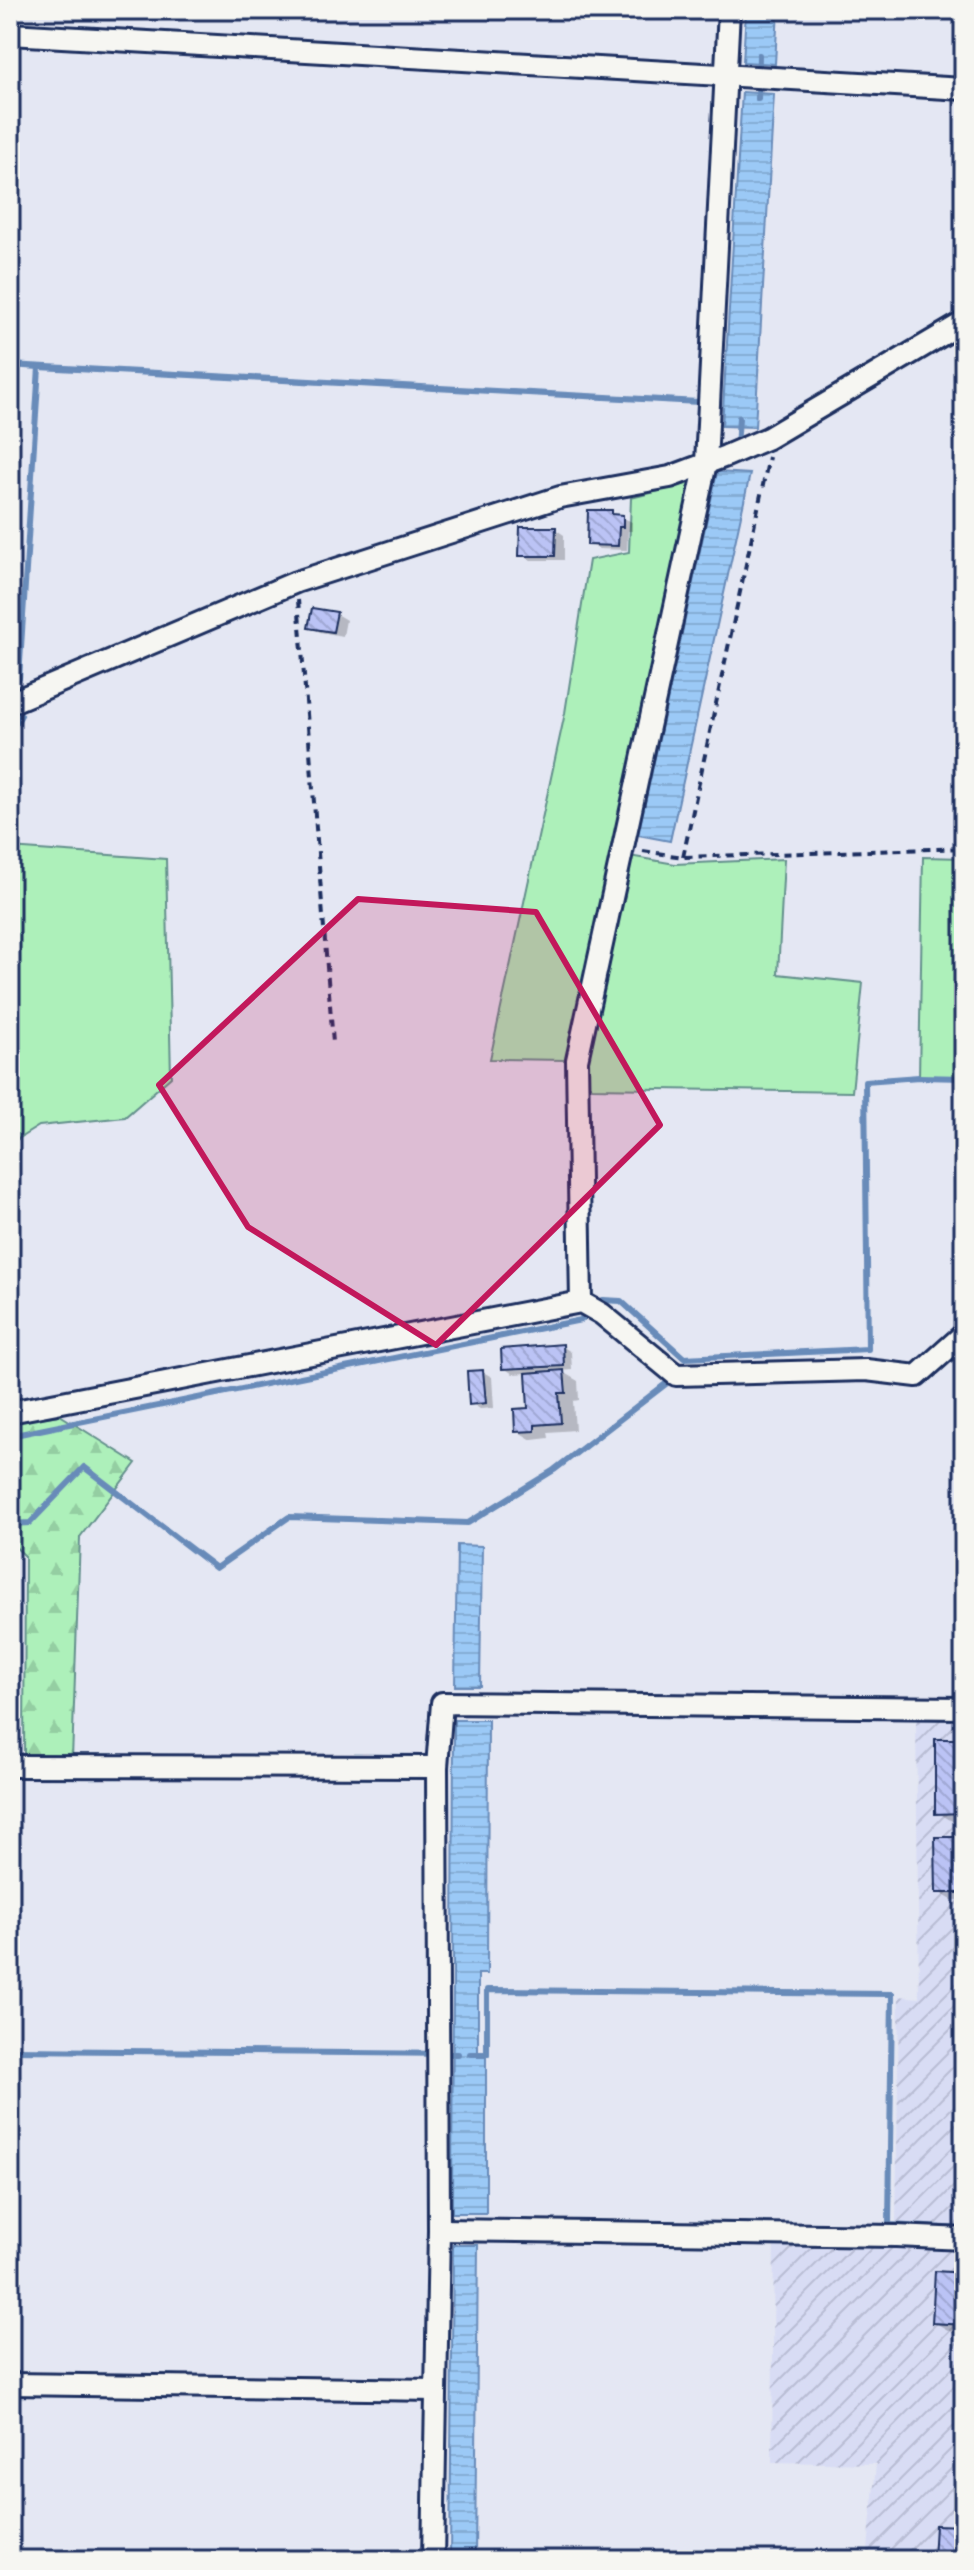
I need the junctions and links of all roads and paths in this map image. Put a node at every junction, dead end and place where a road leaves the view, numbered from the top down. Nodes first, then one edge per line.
1 (729, 10) edge
2 (10, 34) edge
3 (726, 75) junction
4 (964, 89) edge
5 (964, 322) edge
6 (759, 442) junction
7 (706, 463) junction
8 (296, 582) junction
9 (10, 703) edge
10 (623, 848) junction
11 (964, 848) edge
12 (683, 857) junction
13 (333, 1043) dead end
14 (581, 1302) junction
15 (964, 1334) edge
16 (10, 1412) edge
17 (964, 1708) edge
18 (10, 1766) edge
19 (437, 1767) junction
20 (439, 2230) junction
21 (964, 2239) edge
22 (10, 2384) edge
23 (436, 2390) junction
24 (433, 2560) edge

1 - 3 street
2 - 3 street
3 - 4 street
3 - 7 street
5 - 6 street
6 - 7 street
6 - 12 path
7 - 8 street
7 - 10 street
8 - 9 street
8 - 13 path
10 - 12 path
10 - 14 street
11 - 12 path
14 - 15 street
14 - 16 street
17 - 19 street
18 - 19 street
19 - 20 street
20 - 21 street
20 - 23 street
22 - 23 street
23 - 24 street

